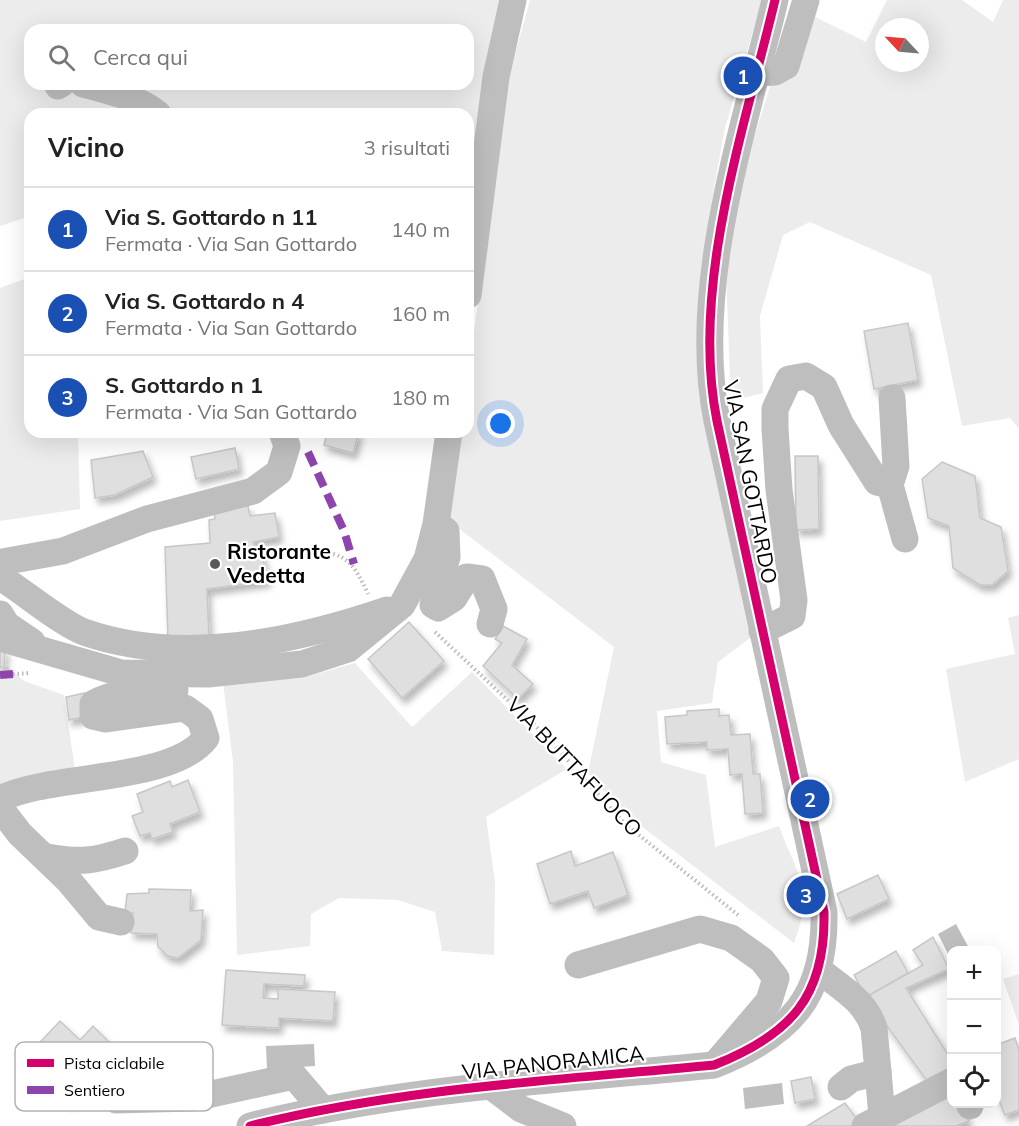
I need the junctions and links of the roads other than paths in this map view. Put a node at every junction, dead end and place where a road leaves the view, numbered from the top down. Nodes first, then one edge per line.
1 (513, 0) edge
2 (775, 0) edge
3 (806, 0) edge
4 (758, 73) junction
5 (98, 90) edge
6 (151, 108) edge
7 (474, 243) edge
8 (892, 398) dead end
9 (284, 438) edge
10 (448, 438) edge
11 (890, 485) junction
12 (436, 524) junction
13 (905, 539) dead end
14 (0, 566) edge
15 (0, 577) edge
16 (402, 605) junction
17 (0, 614) edge
18 (490, 624) dead end
19 (762, 631) junction
20 (0, 638) edge
21 (44, 651) junction
22 (208, 674) junction
23 (0, 799) edge
24 (0, 808) edge
25 (125, 851) dead end
26 (47, 857) junction
27 (121, 922) dead end
28 (578, 965) dead end
29 (819, 970) junction
30 (714, 1065) junction
31 (885, 1067) junction
32 (947, 1083) edge
33 (492, 1087) junction
34 (841, 1087) dead end
35 (213, 1094) edge
36 (332, 1108) junction
37 (874, 1121) edge
38 (250, 1126) edge
39 (362, 1126) edge
40 (563, 1126) edge

1 - 7 street
2 - 4 street, VIA SAN GOTTARDO
3 - 4 street
4 - 19 street, VIA SAN GOTTARDO
5 - 6 street
8 - 11 street
9 - 14 street
10 - 12 street
11 - 13 street
11 - 19 street
12 - 16 street
12 - 18 street
15 - 16 street
16 - 22 street
17 - 21 street
19 - 29 street, VIA SAN GOTTARDO
20 - 21 street
21 - 22 street
22 - 23 street
24 - 26 street
25 - 26 street
26 - 27 street
28 - 30 street
29 - 30 street, VIA PANORAMICA
29 - 31 street
30 - 33 street, VIA PANORAMICA
31 - 34 street
31 - 37 street
32 - 37 street
33 - 36 street, VIA PANORAMICA
33 - 40 street
35 - 36 street
36 - 38 street, VIA PANORAMICA
36 - 39 street

